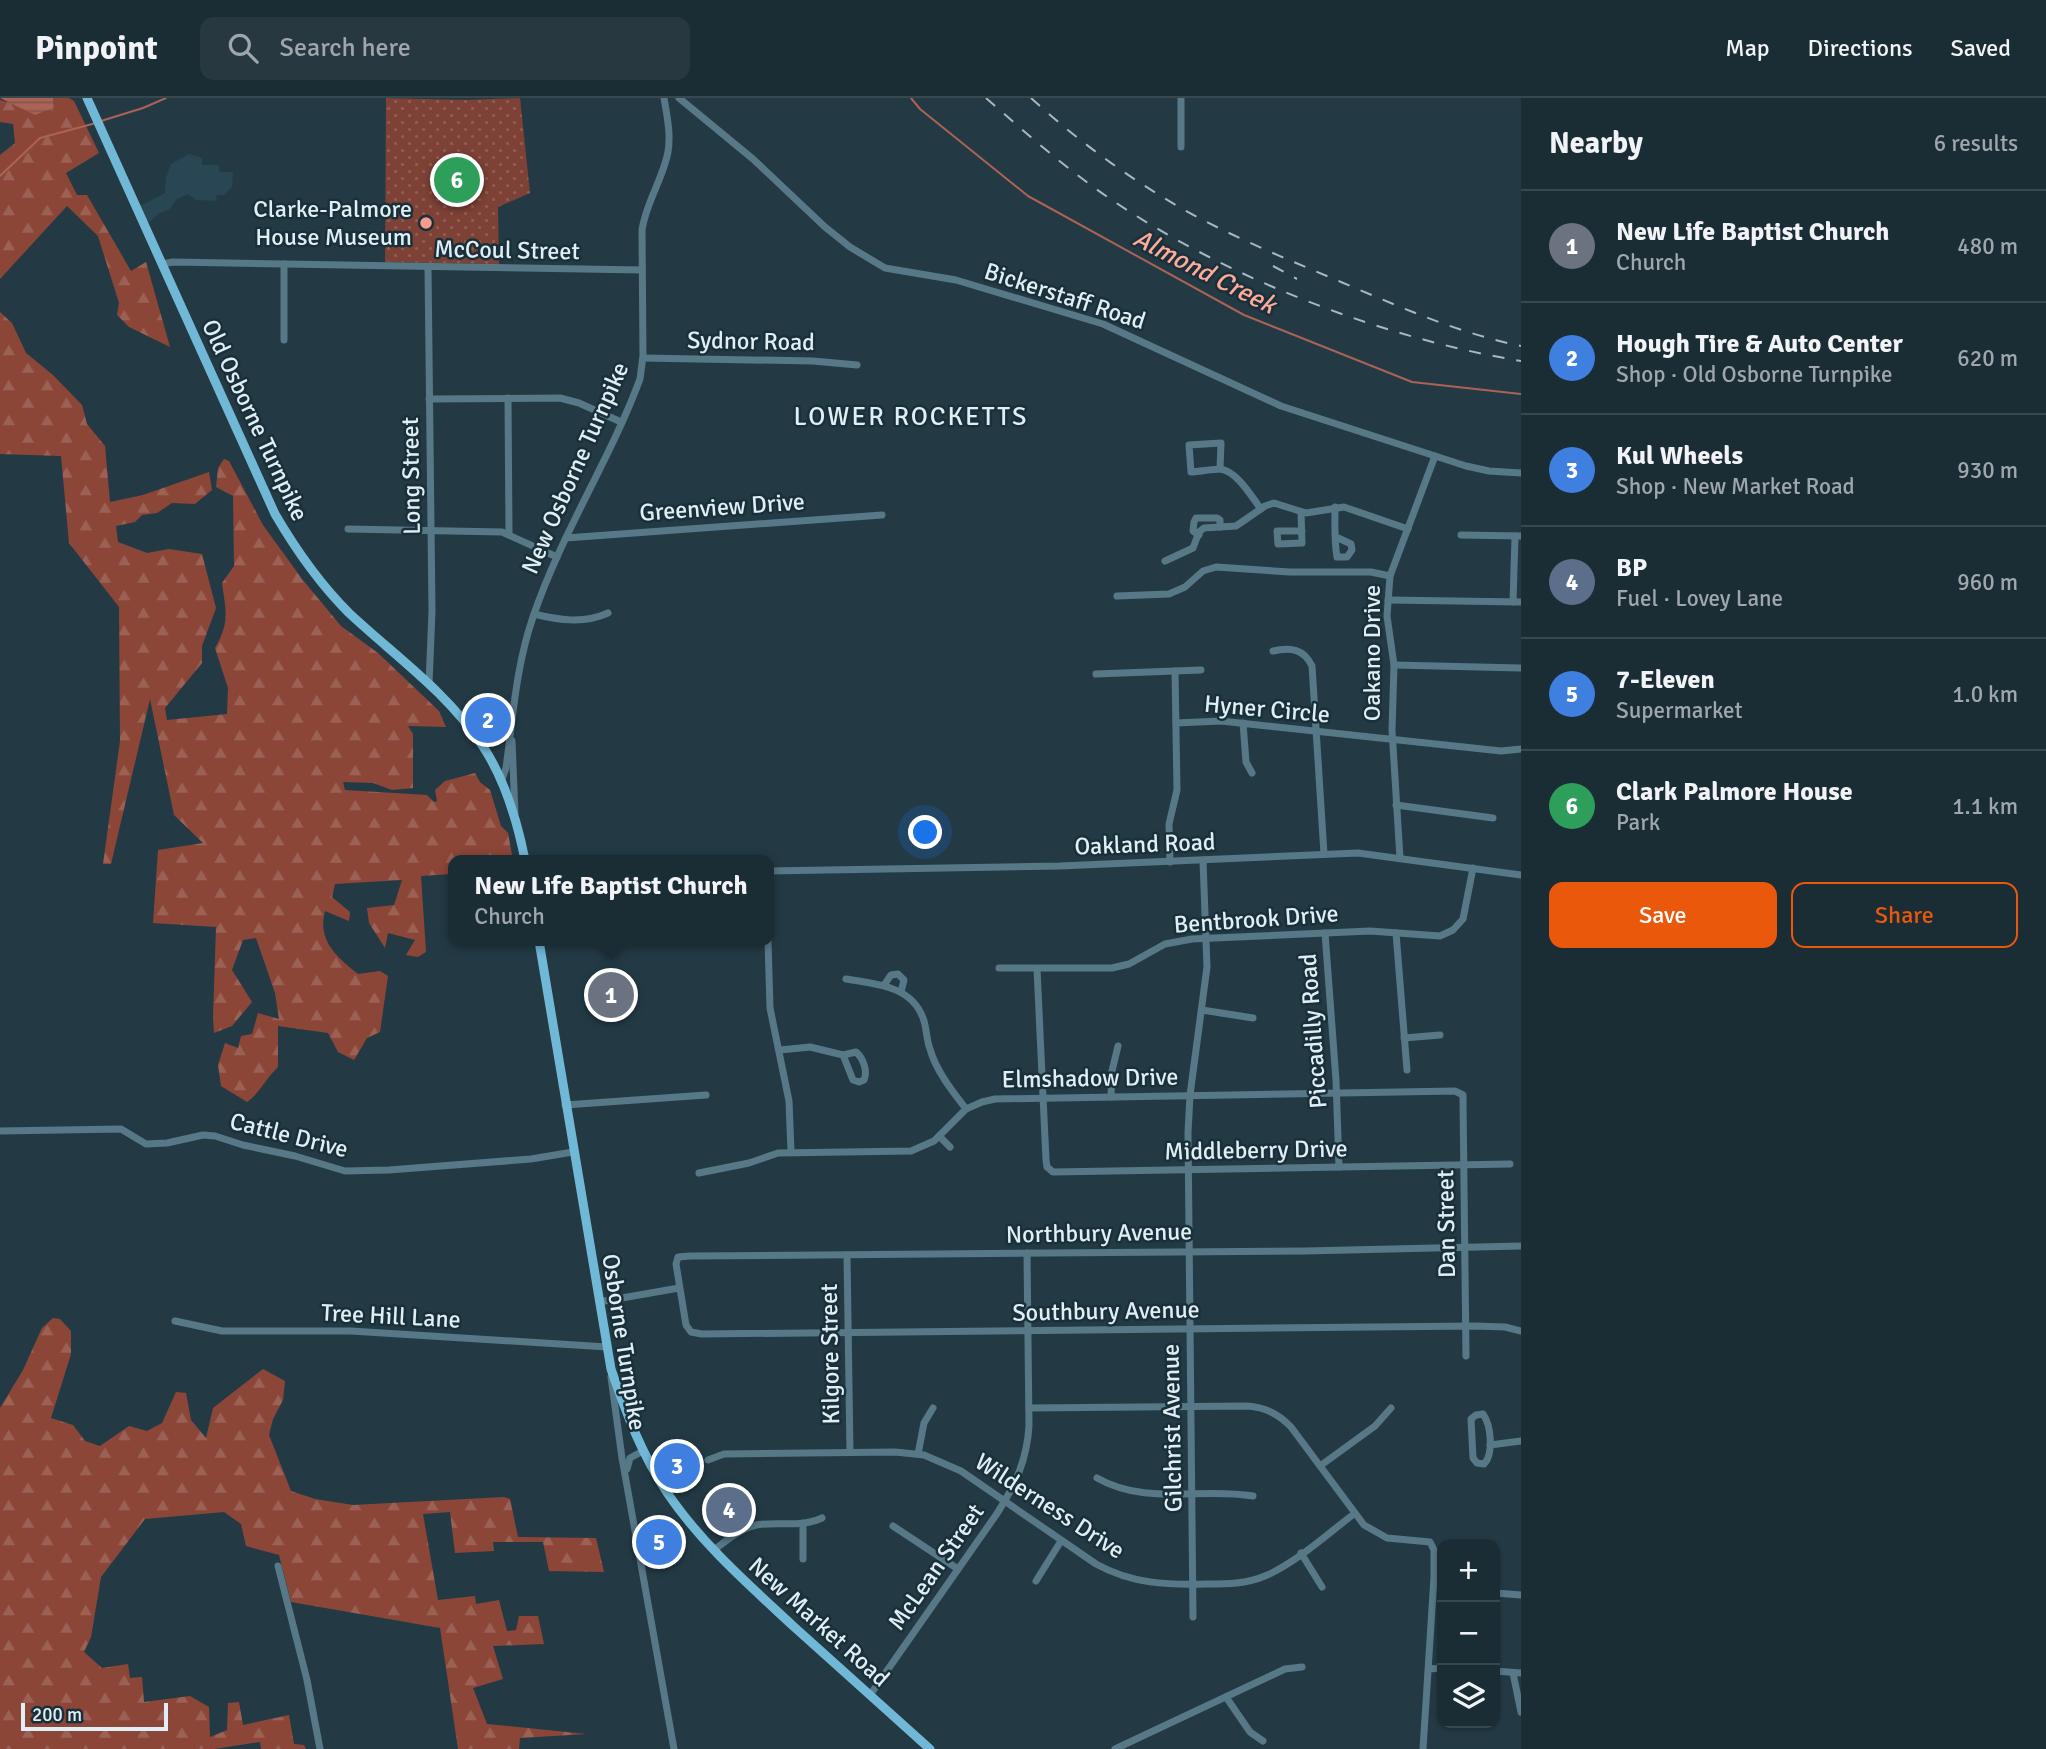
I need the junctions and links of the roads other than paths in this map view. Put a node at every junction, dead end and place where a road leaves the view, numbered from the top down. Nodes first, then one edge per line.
1 (87, 98) edge
2 (664, 98) edge
3 (679, 98) edge
4 (1181, 98) edge
5 (1181, 146) dead end
6 (162, 264) junction
7 (284, 264) junction
8 (428, 268) junction
9 (642, 270) junction
10 (284, 340) dead end
11 (643, 358) junction
12 (858, 365) dead end
13 (508, 398) junction
14 (429, 399) junction
15 (621, 422) junction
16 (1435, 456) junction
17 (1220, 469) junction
18 (1521, 473) edge
19 (1335, 507) junction
20 (1261, 509) junction
21 (1301, 512) junction
22 (882, 515) dead end
23 (1220, 527) junction
24 (348, 529) dead end
25 (1408, 529) junction
26 (431, 531) junction
27 (1302, 531) dead end
28 (509, 534) junction
29 (1199, 535) junction
30 (1461, 535) dead end
31 (1518, 536) edge
32 (1336, 537) dead end
33 (566, 538) junction
34 (557, 557) junction
35 (1165, 561) dead end
36 (1390, 576) junction
37 (1117, 596) dead end
38 (1388, 600) junction
39 (1517, 602) edge
40 (608, 613) dead end
41 (534, 614) junction
42 (1273, 651) dead end
43 (1394, 665) junction
44 (1521, 668) edge
45 (1201, 670) dead end
46 (1175, 671) junction
47 (1096, 674) dead end
48 (429, 684) junction
49 (1176, 723) junction
50 (1243, 723) junction
51 (512, 728) junction
52 (1318, 731) junction
53 (1393, 740) junction
54 (1521, 749) edge
55 (507, 756) junction
56 (494, 766) junction
57 (1251, 773) dead end
58 (501, 782) junction
59 (1396, 805) junction
60 (1493, 818) dead end
61 (516, 821) junction
62 (1325, 854) junction
63 (524, 855) edge
64 (1400, 858) junction
65 (1203, 861) junction
66 (1170, 862) junction
67 (1473, 868) junction
68 (774, 872) edge
69 (1521, 875) edge
70 (1325, 933) junction
71 (1396, 933) junction
72 (1207, 939) junction
73 (540, 946) edge
74 (768, 946) edge
75 (999, 968) dead end
76 (1037, 969) junction
77 (846, 979) dead end
78 (884, 985) junction
79 (901, 992) junction
80 (1202, 1010) junction
81 (1253, 1018) dead end
82 (1440, 1035) dead end
83 (1404, 1038) junction
84 (1118, 1046) dead end
85 (780, 1050) junction
86 (843, 1055) dead end
87 (1406, 1070) dead end
88 (1337, 1092) junction
89 (1460, 1092) joint
90 (706, 1095) dead end
91 (1189, 1095) junction
92 (1111, 1097) junction
93 (1043, 1098) junction
94 (565, 1105) junction
95 (966, 1109) junction
96 (0, 1131) edge
97 (939, 1136) junction
98 (950, 1147) dead end
99 (573, 1152) junction
100 (791, 1152) junction
101 (1510, 1164) dead end
102 (1464, 1165) junction
103 (1339, 1167) junction
104 (1188, 1170) junction
105 (699, 1173) dead end
106 (1521, 1246) edge
107 (1465, 1248) junction
108 (1189, 1251) junction
109 (1027, 1253) junction
110 (847, 1255) junction
111 (679, 1288) junction
112 (599, 1302) junction
113 (175, 1321) dead end
114 (1466, 1326) junction
115 (1190, 1330) junction
116 (1028, 1331) junction
117 (1521, 1331) edge
118 (849, 1333) junction
119 (607, 1347) junction
120 (1466, 1356) dead end
121 (611, 1369) junction
122 (1191, 1406) junction
123 (933, 1408) dead end
124 (1029, 1408) junction
125 (1391, 1408) dead end
126 (628, 1419) junction
127 (617, 1422) junction
128 (1521, 1441) edge
129 (1490, 1445) junction
130 (643, 1451) junction
131 (850, 1452) junction
132 (918, 1454) junction
133 (708, 1460) dead end
134 (1320, 1466) junction
135 (627, 1477) junction
136 (1097, 1478) dead end
137 (1192, 1495) junction
138 (1253, 1496) dead end
139 (1004, 1501) junction
140 (1354, 1514) junction
141 (822, 1518) dead end
142 (803, 1523) junction
143 (894, 1526) dead end
144 (1061, 1541) junction
145 (714, 1550) junction
146 (1301, 1553) junction
147 (803, 1559) dead end
148 (278, 1566) dead end
149 (958, 1569) junction
150 (1036, 1581) dead end
151 (1193, 1584) junction
152 (1322, 1587) dead end
153 (1500, 1593) edge
154 (1521, 1595) edge
155 (1193, 1617) dead end
156 (1302, 1667) dead end
157 (1437, 1668) edge
158 (1429, 1669) junction
159 (1517, 1673) edge
160 (870, 1695) junction
161 (1226, 1697) junction
162 (1521, 1712) edge
163 (1263, 1741) dead end
164 (320, 1749) edge
165 (674, 1749) edge
166 (930, 1749) edge
167 (1115, 1749) edge
168 (1423, 1749) edge

1 - 6 main road, Old Osborne Turnpike
2 - 9 street, New Osborne Turnpike
3 - 16 street, Bickerstaff Road
4 - 5 street
6 - 7 street, McCoul Street
6 - 48 main road, Old Osborne Turnpike
7 - 8 street, McCoul Street
7 - 10 street
8 - 9 street, McCoul Street
8 - 14 street, Long Street
9 - 11 street, New Osborne Turnpike
11 - 12 street, Sydnor Road
11 - 15 street, New Osborne Turnpike
13 - 14 street
13 - 15 street
13 - 28 street
14 - 26 street, Long Street
15 - 33 street, New Osborne Turnpike
16 - 18 street, Bickerstaff Road
16 - 25 street, Oakano Drive
17 - 17 street
17 - 20 street
19 - 21 street
19 - 25 street
19 - 32 street
20 - 21 street
20 - 23 street
21 - 27 street
22 - 33 street, Greenview Drive
23 - 29 street
23 - 29 street
24 - 26 street
25 - 36 street, Oakano Drive
26 - 28 street
26 - 48 street, Long Street
28 - 34 street
29 - 35 street
30 - 31 street
31 - 39 street
33 - 34 street, New Osborne Turnpike
34 - 41 street, New Osborne Turnpike
36 - 37 street
36 - 38 street, Oakano Drive
38 - 39 street
38 - 43 street, Oakano Drive
40 - 41 street
41 - 51 street, New Osborne Turnpike
42 - 52 street
43 - 44 street
43 - 53 street, Oakano Drive
45 - 46 street
46 - 47 street
46 - 49 street
48 - 56 main road, Old Osborne Turnpike
49 - 50 street, Hyner Circle
49 - 66 street
50 - 52 street, Hyner Circle
50 - 57 street
51 - 55 street, New Osborne Turnpike
51 - 61 street, New Osborne Turnpike
52 - 53 street, Hyner Circle
52 - 62 street
53 - 54 street, Hyner Circle
53 - 59 street, Oakano Drive
55 - 56 street
55 - 58 street, New Osborne Turnpike
56 - 58 main road, Old Osborne Turnpike
58 - 61 main road, Old Osborne Turnpike
59 - 60 street
59 - 64 street, Oakano Drive
61 - 63 main road
62 - 64 street, Oakland Road
62 - 65 street, Oakland Road
64 - 67 street, Oakland Road
65 - 66 street, Oakland Road
65 - 72 street, Gilchrist Avenue
66 - 68 street, Oakland Road
67 - 69 street, Oakland Road
67 - 71 street, Bentbrook Drive
70 - 71 street, Bentbrook Drive
70 - 72 street, Bentbrook Drive
70 - 88 street, Piccadilly Road
71 - 83 street
72 - 76 street, Bentbrook Drive
72 - 80 street, Gilchrist Avenue
73 - 94 main road, Osborne Turnpike
74 - 85 street
75 - 76 street, Bentbrook Drive
76 - 93 street
77 - 78 street
78 - 79 street
78 - 79 street
79 - 95 street
80 - 81 street
80 - 91 street, Gilchrist Avenue
82 - 83 street
83 - 87 street
84 - 92 street
85 - 86 street
85 - 100 street
88 - 89 street, Elmshadow Drive
88 - 91 street, Elmshadow Drive
88 - 103 street, Piccadilly Road
89 - 102 street, Dan Street
90 - 94 street
91 - 92 street, Elmshadow Drive
91 - 104 street, Gilchrist Avenue
92 - 93 street, Elmshadow Drive
93 - 95 street, Elmshadow Drive
93 - 104 street, Middleberry Drive
94 - 99 main road, Osborne Turnpike
95 - 97 street, Elmshadow Drive
96 - 99 street, Cattle Drive
97 - 98 street
97 - 100 street, Elmshadow Drive
99 - 112 main road, Osborne Turnpike
100 - 105 street, Elmshadow Drive
101 - 102 street, Middleberry Drive
102 - 103 street, Middleberry Drive
102 - 107 street, Dan Street
103 - 104 street, Middleberry Drive
104 - 108 street, Gilchrist Avenue
106 - 107 street, Northbury Avenue
107 - 108 street, Northbury Avenue
107 - 114 street, Dan Street
108 - 109 street, Northbury Avenue
108 - 115 street, Gilchrist Avenue
109 - 110 street, Northbury Avenue
109 - 116 street, McLean Street
110 - 111 street, Northbury Avenue
110 - 118 street, Kilgore Street
111 - 112 street
111 - 118 street, Southbury Avenue
112 - 119 main road, Osborne Turnpike
113 - 119 street, Tree Hill Lane
114 - 115 street, Southbury Avenue
114 - 117 street, Southbury Avenue
114 - 120 street, Dan Street
115 - 116 street, Southbury Avenue
115 - 122 street, Gilchrist Avenue
116 - 118 street, Southbury Avenue
116 - 124 street, McLean Street
118 - 131 street, Kilgore Street
119 - 121 main road, Osborne Turnpike
121 - 126 main road, New Market Road
121 - 127 street, Osborne Turnpike
122 - 124 street
122 - 134 street
122 - 137 street, Gilchrist Avenue
123 - 132 street
124 - 139 street, McLean Street
125 - 134 street
126 - 127 street
126 - 130 main road, New Market Road
127 - 135 street, Osborne Turnpike
128 - 129 street
129 - 129 street
130 - 135 street
130 - 145 main road, New Market Road
131 - 132 street, Wilderness Drive
131 - 133 street, Wilderness Drive
132 - 139 street, Wilderness Drive
134 - 140 street
135 - 165 street, Osborne Turnpike
136 - 137 street
137 - 138 street
137 - 151 street, Gilchrist Avenue
139 - 144 street, Wilderness Drive
139 - 149 street, McLean Street
140 - 146 street, Wilderness Drive
140 - 158 street
141 - 142 street
142 - 145 street
142 - 147 street
143 - 149 street
144 - 150 street
144 - 151 street, Wilderness Drive
145 - 160 main road, New Market Road
146 - 151 street, Wilderness Drive
146 - 152 street
148 - 164 street
149 - 160 street, McLean Street
151 - 155 street, Gilchrist Avenue
153 - 154 street
156 - 161 street
157 - 158 street
158 - 168 street
159 - 162 street
160 - 166 main road, New Market Road
161 - 163 street
161 - 167 street

